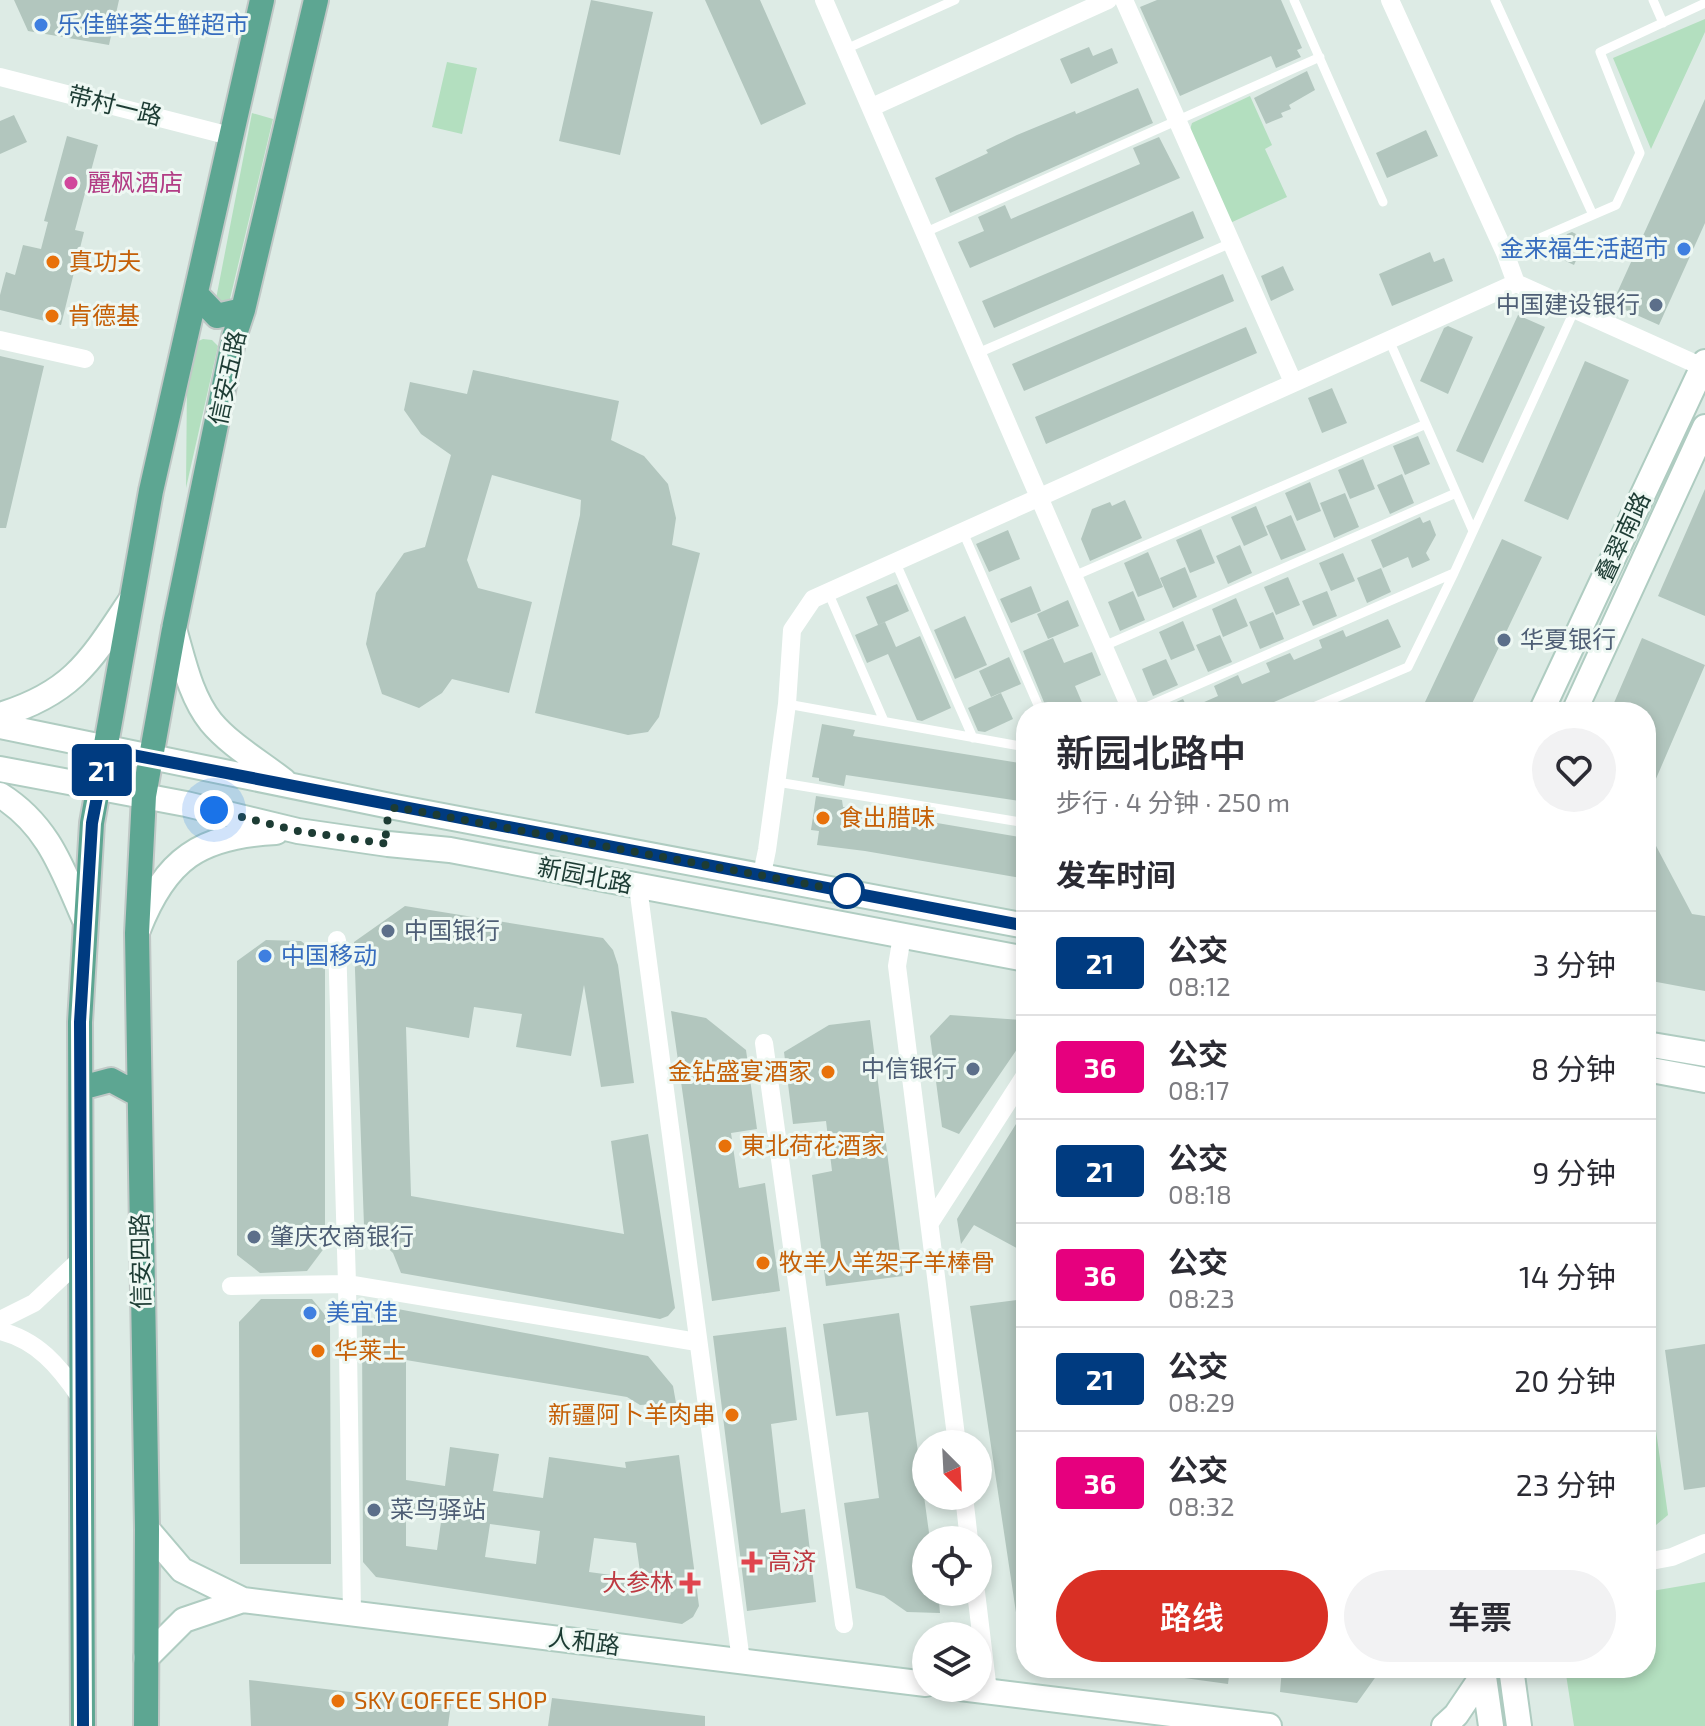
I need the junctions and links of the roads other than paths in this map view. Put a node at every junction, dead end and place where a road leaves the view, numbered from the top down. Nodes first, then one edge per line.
1 (262, 0) edge
2 (316, 0) edge
3 (824, 0) edge
4 (955, 0) edge
5 (1108, 0) edge
6 (1124, 0) edge
7 (1294, 0) edge
8 (1390, 0) edge
9 (1495, 0) edge
10 (1653, 0) edge
11 (1705, 3) edge
12 (1663, 23) junction
13 (846, 49) junction
14 (1320, 57) junction
15 (0, 77) edge
16 (872, 107) junction
17 (1177, 120) junction
18 (230, 136) junction
19 (1383, 202) dead end
20 (1593, 215) junction
21 (926, 232) junction
22 (1231, 243) junction
23 (1505, 253) junction
24 (1516, 283) junction
25 (196, 294) junction
26 (1575, 309) junction
27 (243, 310) junction
28 (1389, 339) junction
29 (0, 340) edge
30 (978, 353) junction
31 (85, 359) dead end
32 (1704, 366) edge
33 (1293, 382) junction
34 (1426, 424) junction
35 (1705, 427) edge
36 (1456, 493) junction
37 (1039, 495) junction
38 (962, 530) junction
39 (1473, 531) junction
40 (895, 561) junction
41 (1454, 573) junction
42 (1074, 576) junction
43 (827, 591) junction
44 (131, 600) junction
45 (174, 629) junction
46 (1104, 646) junction
47 (1037, 702) edge
48 (1129, 702) edge
49 (1157, 702) edge
50 (1326, 702) edge
51 (1546, 702) edge
52 (1579, 702) edge
53 (787, 704) junction
54 (0, 715) edge
55 (884, 721) junction
56 (0, 726) edge
57 (973, 738) junction
58 (1016, 745) edge
59 (106, 750) junction
60 (149, 757) junction
61 (0, 769) edge
62 (776, 782) junction
63 (289, 785) junction
64 (99, 786) junction
65 (0, 795) edge
66 (144, 796) junction
67 (395, 807) junction
68 (1016, 821) edge
69 (298, 831) junction
70 (388, 844) junction
71 (762, 874) junction
72 (638, 887) junction
73 (84, 918) junction
74 (1016, 924) edge
75 (137, 933) junction
76 (902, 936) junction
77 (337, 940) dead end
78 (1016, 957) edge
79 (764, 1043) dead end
80 (1656, 1046) edge
81 (1705, 1054) edge
82 (1656, 1070) edge
83 (1705, 1080) edge
84 (81, 1088) junction
85 (1016, 1090) edge
86 (137, 1094) junction
87 (930, 1223) junction
88 (82, 1258) junction
89 (347, 1284) junction
90 (231, 1286) dead end
91 (0, 1320) edge
92 (0, 1331) edge
93 (697, 1342) junction
94 (80, 1397) junction
95 (955, 1430) edge
96 (147, 1529) junction
97 (1705, 1543) edge
98 (1656, 1560) edge
99 (243, 1600) junction
100 (352, 1613) junction
101 (844, 1624) dead end
102 (146, 1658) junction
103 (741, 1661) junction
104 (1479, 1678) edge
105 (1484, 1678) edge
106 (1512, 1678) edge
107 (912, 1682) edge
108 (992, 1691) edge
109 (80, 1720) edge
110 (146, 1726) edge
111 (1269, 1726) edge
112 (1444, 1726) edge
113 (1491, 1726) edge
114 (1519, 1726) edge

1 - 18 main road, 信安五路
2 - 27 main road, 信安五路
3 - 13 street
4 - 13 lane
5 - 16 street
6 - 17 street
7 - 14 lane
8 - 23 street
9 - 20 lane
10 - 12 lane
11 - 12 lane
12 - 20 lane
13 - 16 street
14 - 17 lane
14 - 19 lane
15 - 18 street, 带村一路
16 - 21 street
17 - 21 lane
17 - 22 street
18 - 25 main road, 信安五路
20 - 23 lane
21 - 30 street
22 - 30 lane
22 - 33 street
23 - 24 street
24 - 26 street
24 - 28 street
25 - 27 main road
25 - 44 main road, 信安五路
26 - 32 street
26 - 39 lane
27 - 45 main road, 信安五路
28 - 33 street
28 - 34 lane
29 - 31 street
30 - 37 street
32 - 51 main road, 叠翠南路
33 - 37 street
34 - 36 lane
34 - 42 lane
35 - 52 main road, 叠翠南路
36 - 39 lane
36 - 46 lane
37 - 38 street
37 - 42 street
38 - 40 street
38 - 47 lane
39 - 41 lane
40 - 43 street
40 - 57 lane
41 - 49 lane
41 - 50 lane
42 - 46 street
43 - 53 street
43 - 55 lane
44 - 54 main road
44 - 59 main road, 信安五路
45 - 60 main road, 信安五路
45 - 63 main road
46 - 48 street
53 - 55 lane
53 - 62 street
55 - 57 lane
56 - 59 main road, 新园北路
57 - 58 lane
59 - 60 main road, 新园北路
59 - 64 main road, 信安五路
60 - 63 main road, 新园北路
60 - 66 main road, 信安五路
61 - 64 main road, 新园北路
62 - 68 lane
62 - 71 street
63 - 67 main road, 新园北路
64 - 66 main road, 新园北路
64 - 73 main road
65 - 73 main road
66 - 69 main road, 新园北路
66 - 75 main road, 信安四路
67 - 70 main road
67 - 71 main road, 新园北路
69 - 70 main road, 新园北路
69 - 75 main road
70 - 72 main road, 新园北路
71 - 74 main road, 新园北路
72 - 76 main road, 新园北路
72 - 93 street
73 - 84 main road
75 - 86 main road, 信安四路
76 - 78 main road, 新园北路
76 - 87 street
77 - 89 street
79 - 101 street
80 - 81 main road
82 - 83 main road
84 - 86 main road
84 - 88 main road
85 - 87 street
86 - 96 main road, 信安四路
87 - 95 street
88 - 91 street
88 - 94 main road
89 - 90 street
89 - 93 street
89 - 100 street
92 - 94 street
93 - 103 street
94 - 109 main road
96 - 99 main road
96 - 102 main road, 信安四路
97 - 98 street
99 - 100 main road, 人和路
99 - 102 main road
100 - 103 main road, 人和路
102 - 110 main road, 信安四路
103 - 107 main road, 人和路
104 - 112 main road
105 - 113 main road
106 - 114 main road
108 - 111 main road

